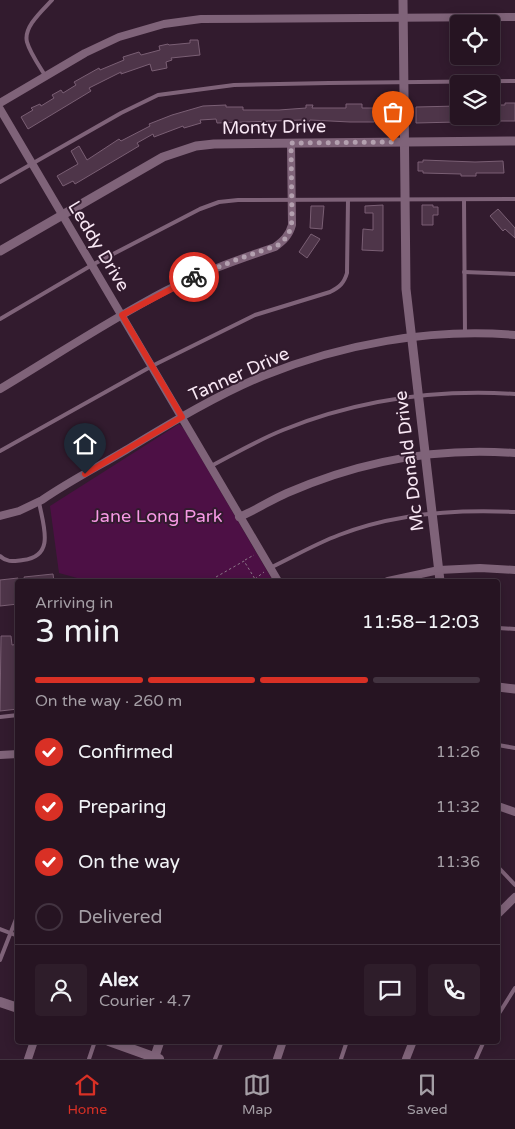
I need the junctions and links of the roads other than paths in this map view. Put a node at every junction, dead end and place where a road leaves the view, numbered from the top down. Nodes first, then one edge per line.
1 (52, 0) edge
2 (403, 0) edge
3 (515, 17) edge
4 (404, 18) junction
5 (46, 77) junction
6 (515, 81) edge
7 (404, 82) junction
8 (0, 103) edge
9 (0, 109) edge
10 (515, 141) edge
11 (405, 142) junction
12 (291, 143) junction
13 (32, 163) junction
14 (0, 182) edge
15 (515, 199) edge
16 (348, 200) junction
17 (405, 200) junction
18 (464, 200) junction
19 (292, 201) junction
20 (62, 214) junction
21 (0, 251) edge
22 (92, 265) junction
23 (464, 272) junction
24 (515, 274) edge
25 (122, 315) junction
26 (0, 319) edge
27 (465, 334) junction
28 (515, 336) edge
29 (411, 338) junction
30 (152, 366) junction
31 (0, 388) edge
32 (515, 394) edge
33 (418, 395) junction
34 (182, 417) junction
35 (0, 451) edge
36 (515, 453) edge
37 (425, 454) junction
38 (210, 466) junction
39 (39, 502) junction
40 (432, 512) junction
41 (515, 512) edge
42 (0, 516) edge
43 (239, 517) junction
44 (0, 556) edge
45 (270, 568) junction
46 (439, 570) junction
47 (515, 570) edge
48 (277, 579) edge
49 (397, 579) edge
50 (440, 579) edge
51 (500, 628) edge
52 (515, 629) edge
53 (500, 686) edge
54 (515, 689) edge
55 (15, 715) edge
56 (0, 717) edge
57 (500, 745) edge
58 (515, 748) edge
59 (15, 754) edge
60 (0, 756) edge
61 (500, 807) edge
62 (515, 812) edge
63 (500, 869) edge
64 (515, 885) edge
65 (515, 897) edge
66 (500, 912) edge
67 (15, 921) edge
68 (0, 930) edge
69 (10, 933) junction
70 (15, 935) edge
71 (0, 960) edge
72 (515, 988) edge
73 (0, 1002) edge
74 (15, 1007) edge
75 (500, 1012) edge
76 (33, 1044) edge
77 (94, 1044) edge
78 (117, 1044) edge
79 (159, 1044) edge
80 (221, 1044) edge
81 (282, 1044) edge
82 (346, 1044) edge
83 (412, 1044) edge
84 (483, 1044) edge
85 (156, 1058) edge
86 (28, 1059) edge
87 (89, 1059) edge
88 (215, 1059) edge
89 (277, 1059) edge
90 (340, 1059) edge
91 (406, 1059) edge
92 (476, 1059) edge

1 - 5 lane
2 - 4 street, Mc Donald Drive
3 - 4 street
4 - 5 street
4 - 7 street, Mc Donald Drive
5 - 8 street
6 - 7 lane
7 - 11 street, Mc Donald Drive
7 - 13 lane
9 - 13 street, Leddy Drive
10 - 11 street, Monty Drive
11 - 12 street, Monty Drive
11 - 17 street, Mc Donald Drive
12 - 19 street
12 - 20 street, Monty Drive
13 - 14 lane
13 - 20 street, Leddy Drive
15 - 18 lane
16 - 17 lane
16 - 19 lane
16 - 30 lane
17 - 18 lane
17 - 29 street, Mc Donald Drive
18 - 23 lane
19 - 22 lane
19 - 25 street
20 - 21 street, Monty Drive
20 - 22 street, Leddy Drive
22 - 25 street, Leddy Drive
22 - 26 lane
23 - 24 lane
23 - 27 lane
25 - 30 street, Leddy Drive
25 - 31 street
27 - 28 street, Tanner Drive
27 - 29 street, Tanner Drive
29 - 33 street, Mc Donald Drive
29 - 34 street, Tanner Drive
30 - 34 street, Leddy Drive
30 - 35 lane
32 - 33 lane
33 - 37 street, Mc Donald Drive
33 - 38 lane
34 - 38 street, Leddy Drive
34 - 39 street, Tanner Drive
36 - 37 street
37 - 40 street, Mc Donald Drive
37 - 43 street
38 - 43 street, Leddy Drive
39 - 42 street, Tanner Drive
39 - 44 lane
40 - 41 lane
40 - 45 lane
40 - 46 street, Mc Donald Drive
43 - 45 street, Leddy Drive
45 - 48 street, Leddy Drive
46 - 47 street
46 - 49 street
46 - 50 street, Mc Donald Drive
51 - 52 lane
53 - 54 street
55 - 56 lane
57 - 58 lane
59 - 60 street
61 - 62 street
63 - 64 lane
65 - 66 street
67 - 69 lane
68 - 69 lane
69 - 70 lane
69 - 71 lane
72 - 75 lane
73 - 74 main road
76 - 86 street
77 - 87 lane
78 - 85 main road
79 - 85 street
80 - 88 lane
81 - 89 street
82 - 90 lane
83 - 91 street
84 - 92 lane

